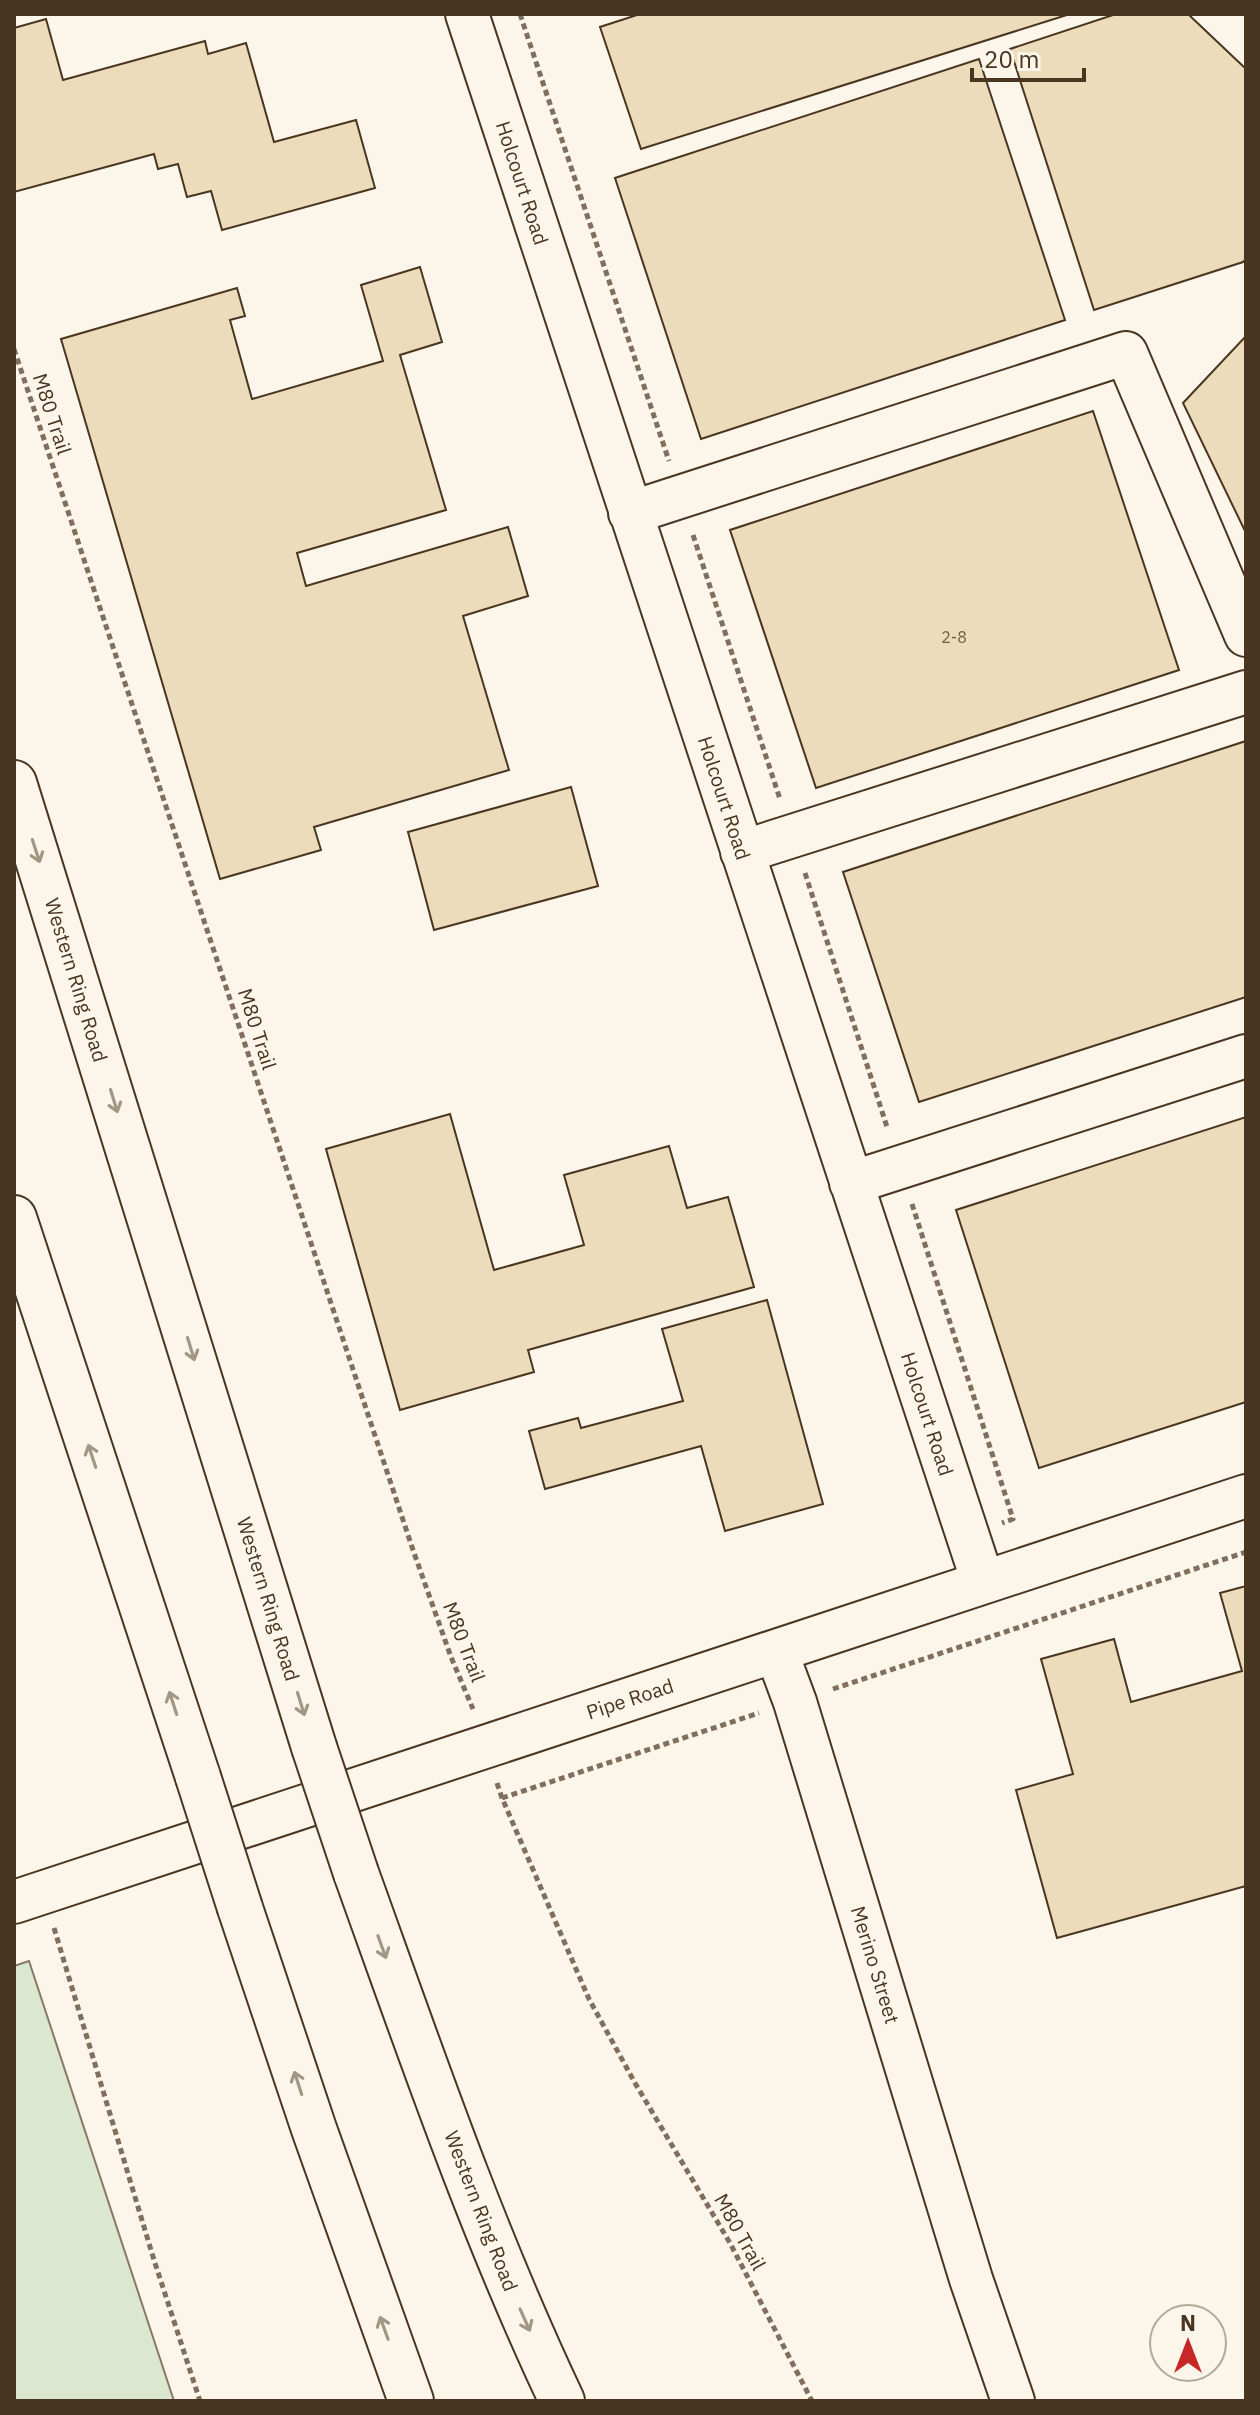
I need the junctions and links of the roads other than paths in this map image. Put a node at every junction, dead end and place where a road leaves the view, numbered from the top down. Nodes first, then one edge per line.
1 (467, 14) edge
2 (630, 513) junction
3 (1246, 635) edge
4 (1246, 692) edge
5 (14, 783) edge
6 (742, 852) junction
7 (1246, 1056) edge
8 (851, 1183) junction
9 (14, 1218) edge
10 (1246, 1496) edge
11 (983, 1582) junction
12 (776, 1651) junction
13 (29, 1898) edge
14 (411, 2401) edge
15 (562, 2401) edge
16 (1013, 2401) edge

1 - 2 street, Holcourt Road
2 - 3 street
2 - 6 street, Holcourt Road
4 - 6 street
5 -> 15 highway, Western Ring Road, bridge
6 - 8 street, Holcourt Road
7 - 8 street
8 - 11 street, Holcourt Road
14 -> 9 highway, bridge
10 - 11 street, Pipe Road
11 - 12 street, Pipe Road
12 - 13 street, Pipe Road
12 - 16 street, Merino Street

